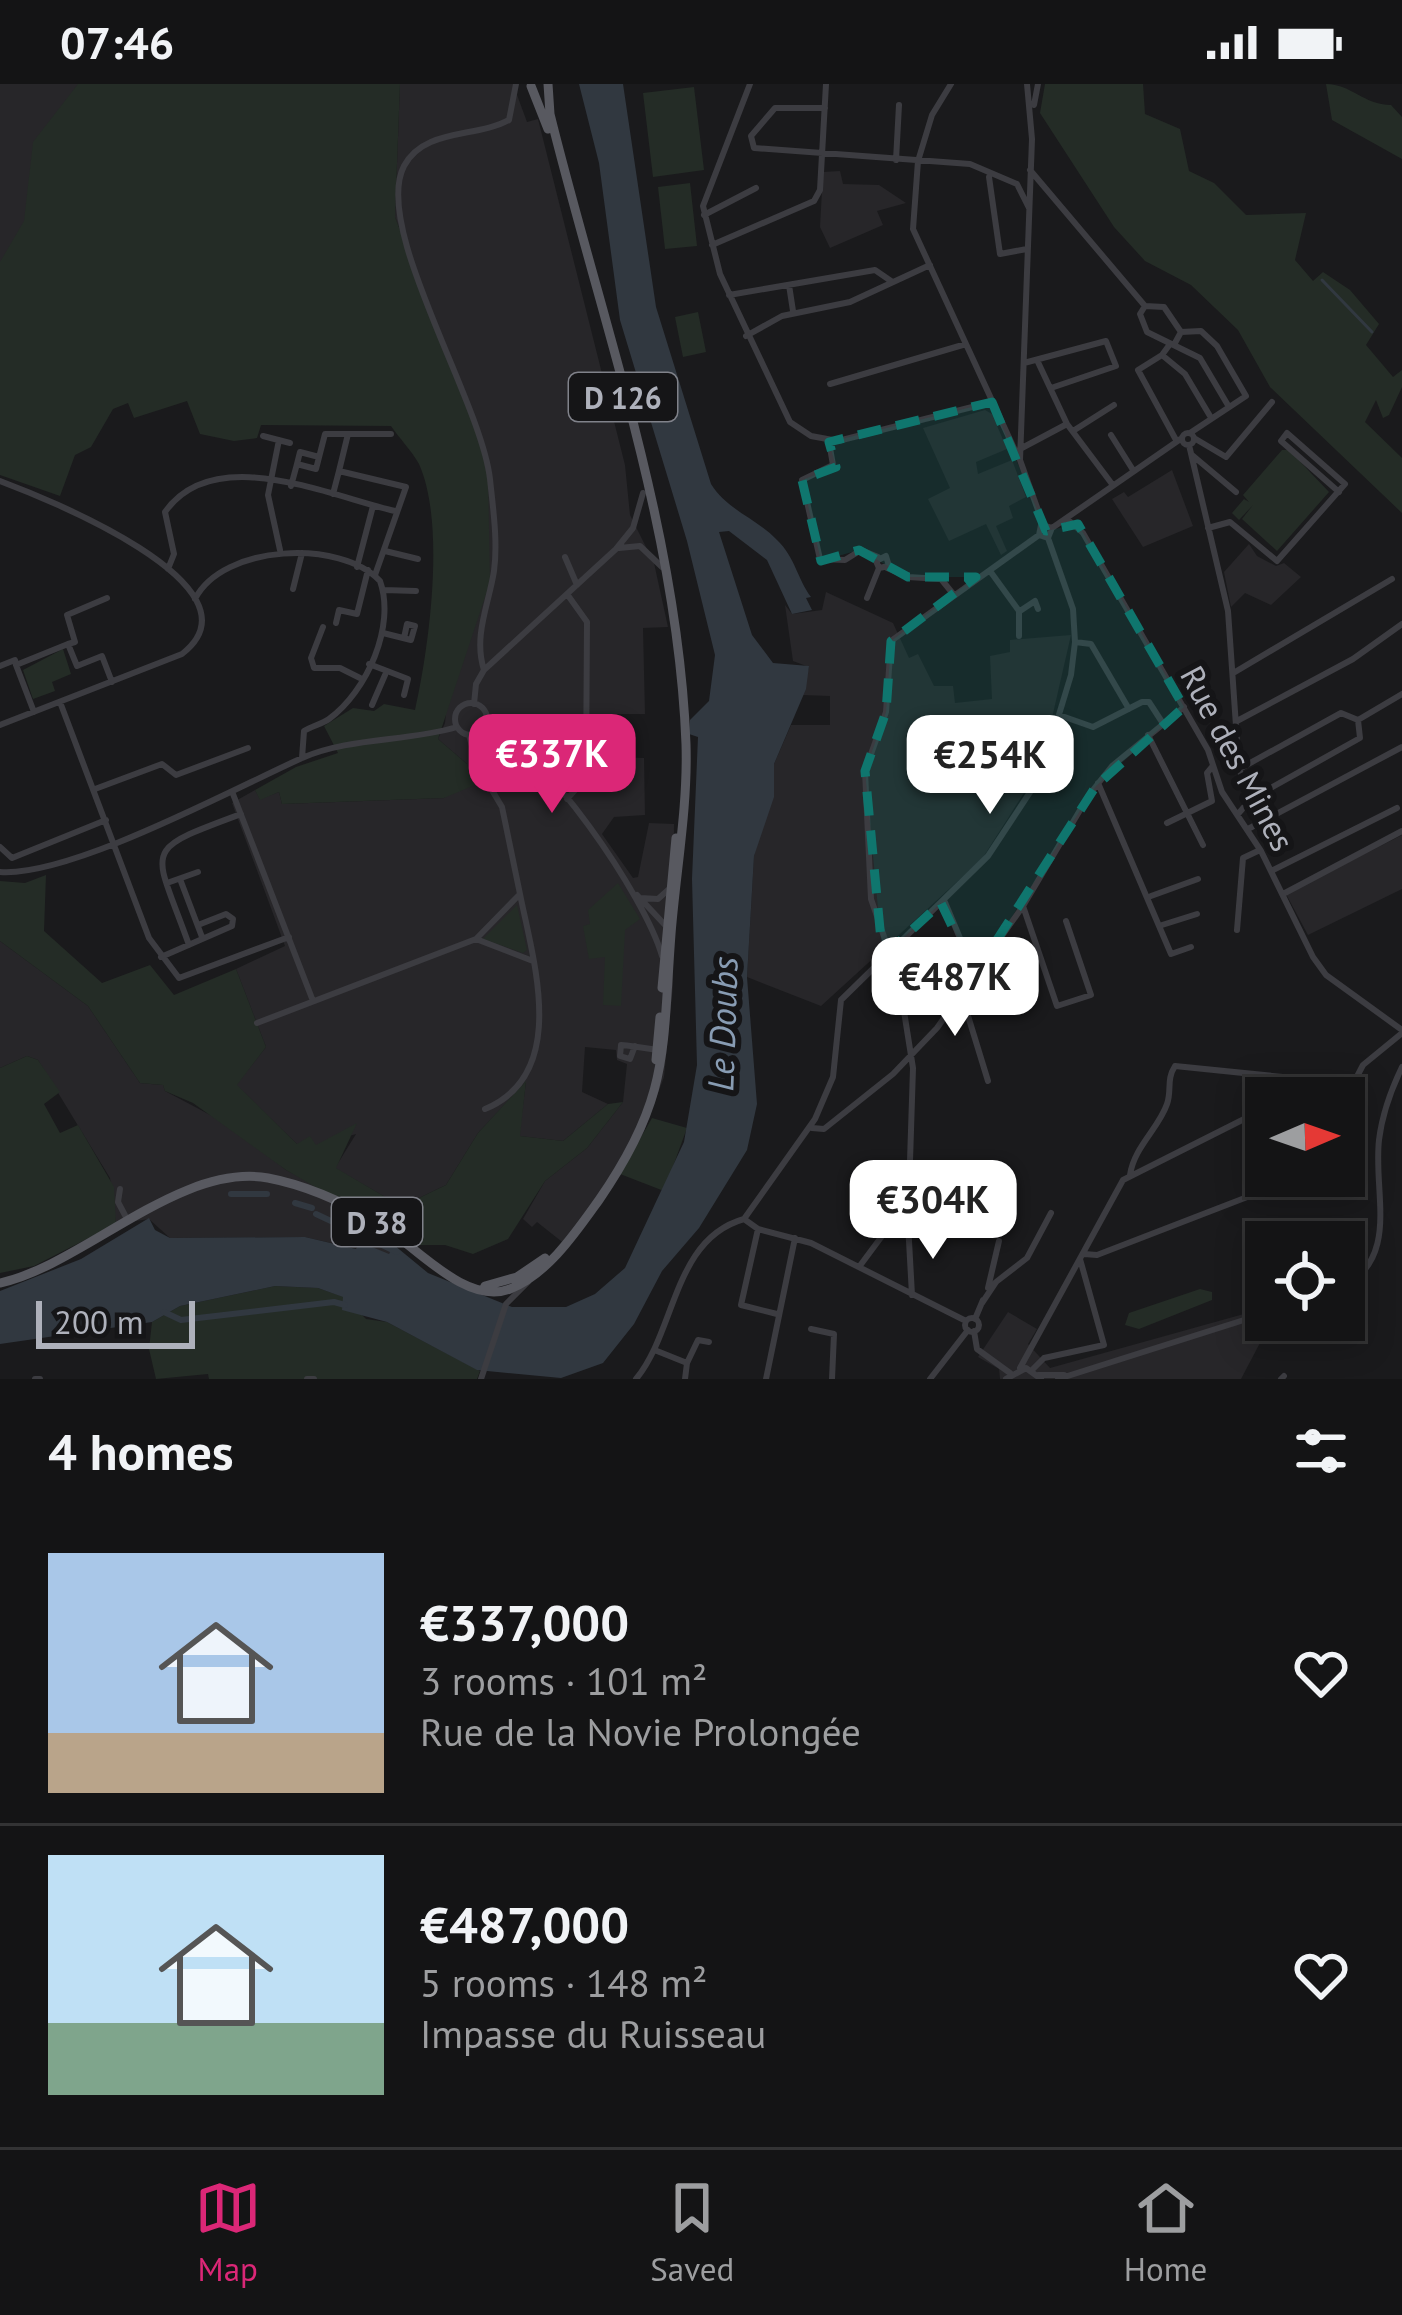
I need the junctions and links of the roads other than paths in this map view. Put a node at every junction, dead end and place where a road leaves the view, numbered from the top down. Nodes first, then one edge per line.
1 (533, 84) edge
2 (750, 84) edge
3 (826, 84) edge
4 (951, 84) edge
5 (1028, 84) edge
6 (1038, 84) edge
7 (899, 105) dead end
8 (824, 108) junction
9 (1032, 120) junction
10 (822, 155) junction
11 (896, 160) junction
12 (918, 161) junction
13 (1030, 170) junction
14 (989, 177) junction
15 (756, 188) dead end
16 (1029, 208) junction
17 (704, 215) junction
18 (712, 245) junction
19 (1027, 249) junction
20 (930, 265) junction
21 (891, 281) junction
22 (789, 285) junction
23 (729, 295) junction
24 (1145, 306) junction
25 (793, 312) junction
26 (1180, 332) junction
27 (746, 336) junction
28 (966, 344) junction
29 (1172, 344) junction
30 (1162, 355) junction
31 (1037, 359) junction
32 (1023, 364) junction
33 (830, 384) dead end
34 (1051, 388) junction
35 (992, 402) junction
36 (1272, 402) dead end
37 (1114, 405) dead end
38 (1229, 407) junction
39 (1210, 416) junction
40 (1070, 427) junction
41 (348, 433) junction
42 (391, 434) dead end
43 (1111, 434) dead end
44 (263, 436) dead end
45 (1186, 439) junction
46 (279, 440) junction
47 (290, 442) dead end
48 (829, 442) junction
49 (1020, 448) junction
50 (1192, 455) junction
51 (1020, 460) junction
52 (1133, 470) junction
53 (339, 471) junction
54 (269, 480) junction
55 (0, 481) edge
56 (291, 485) junction
57 (1113, 485) junction
58 (1236, 492) dead end
59 (1339, 492) junction
60 (643, 493) junction
61 (333, 496) junction
62 (373, 506) junction
63 (395, 511) junction
64 (1067, 519) junction
65 (1048, 526) junction
66 (1208, 528) junction
67 (1044, 536) junction
68 (616, 549) junction
69 (280, 550) junction
70 (386, 551) junction
71 (302, 554) junction
72 (565, 557) dead end
73 (418, 559) dead end
74 (357, 567) junction
75 (662, 567) junction
76 (883, 568) junction
77 (168, 569) junction
78 (990, 570) junction
79 (372, 573) junction
80 (1392, 579) dead end
81 (577, 585) junction
82 (293, 589) dead end
83 (384, 590) junction
84 (416, 591) dead end
85 (567, 594) junction
86 (955, 596) junction
87 (107, 598) dead end
88 (867, 598) dead end
89 (195, 599) junction
90 (1038, 609) dead end
91 (1019, 611) junction
92 (336, 623) dead end
93 (1402, 624) edge
94 (323, 627) dead end
95 (383, 633) junction
96 (1019, 636) dead end
97 (404, 638) dead end
98 (1075, 642) junction
99 (68, 644) junction
100 (16, 664) junction
101 (369, 664) junction
102 (0, 666) edge
103 (484, 670) junction
104 (1234, 672) junction
105 (385, 674) junction
106 (360, 678) junction
107 (112, 682) junction
108 (1402, 694) edge
109 (404, 695) dead end
110 (61, 702) junction
111 (372, 704) dead end
112 (475, 704) junction
113 (1184, 707) junction
114 (1129, 709) junction
115 (34, 712) junction
116 (1060, 715) junction
117 (1358, 720) junction
118 (1237, 721) junction
119 (1163, 723) junction
120 (486, 724) junction
121 (0, 725) edge
122 (457, 727) junction
123 (469, 735) junction
124 (1148, 735) junction
125 (1402, 747) edge
126 (248, 748) dead end
127 (302, 758) junction
128 (1213, 766) junction
129 (1239, 769) junction
130 (1098, 783) junction
131 (95, 789) junction
132 (232, 794) junction
133 (1250, 799) junction
134 (566, 800) junction
135 (1397, 808) dead end
136 (1188, 813) junction
137 (241, 814) junction
138 (1238, 814) junction
139 (106, 820) junction
140 (1167, 824) dead end
141 (1248, 830) junction
142 (1402, 831) edge
143 (113, 841) junction
144 (1203, 845) dead end
145 (0, 847) edge
146 (1260, 850) junction
147 (1271, 871) junction
148 (0, 872) edge
149 (198, 872) dead end
150 (180, 879) junction
151 (1198, 879) dead end
152 (167, 884) junction
153 (631, 888) junction
154 (668, 890) junction
155 (520, 894) junction
156 (1283, 894) junction
157 (1150, 896) junction
158 (639, 897) junction
159 (944, 899) junction
160 (1023, 906) junction
161 (1198, 914) dead end
162 (1066, 921) dead end
163 (651, 923) junction
164 (198, 925) junction
165 (669, 925) junction
166 (1162, 925) junction
167 (1238, 930) dead end
168 (289, 937) junction
169 (202, 938) junction
170 (476, 939) junction
171 (189, 945) junction
172 (1190, 947) dead end
173 (889, 951) junction
174 (161, 957) junction
175 (533, 961) junction
176 (663, 961) junction
177 (975, 974) junction
178 (962, 993) junction
179 (313, 1001) junction
180 (903, 1005) dead end
181 (257, 1023) dead end
182 (1402, 1034) edge
183 (635, 1046) dead end
184 (661, 1050) junction
185 (912, 1055) junction
186 (1402, 1067) edge
187 (1283, 1077) edge
188 (1357, 1077) edge
189 (988, 1081) dead end
190 (485, 1109) dead end
191 (1245, 1118) edge
192 (810, 1128) junction
193 (1130, 1175) junction
194 (966, 1186) dead end
195 (120, 1189) dead end
196 (1249, 1197) edge
197 (1051, 1213) dead end
198 (910, 1217) junction
199 (744, 1219) junction
200 (128, 1221) junction
201 (758, 1229) junction
202 (795, 1238) junction
203 (999, 1240) dead end
204 (550, 1253) junction
205 (1082, 1257) junction
206 (859, 1267) junction
207 (1365, 1272) edge
208 (530, 1279) junction
209 (0, 1281) edge
210 (479, 1287) junction
211 (504, 1291) junction
212 (912, 1295) junction
213 (982, 1303) junction
214 (506, 1304) junction
215 (777, 1314) junction
216 (1245, 1320) edge
217 (969, 1328) junction
218 (812, 1329) dead end
219 (709, 1342) dead end
220 (960, 1345) junction
221 (1030, 1348) junction
222 (977, 1349) junction
223 (657, 1351) junction
224 (687, 1363) junction
225 (1021, 1368) junction
226 (1036, 1373) edge
227 (1067, 1375) junction
228 (1008, 1376) edge
229 (481, 1377) edge
230 (636, 1379) edge
231 (685, 1379) edge
232 (766, 1379) edge
233 (832, 1379) edge
234 (930, 1379) edge
235 (1058, 1379) edge

1 - 60 main road, D 126
1 - 103 street
1 - 165 main road, D 126
2 - 17 street
3 - 8 street
4 - 12 street
5 - 9 street
6 - 9 street
7 - 11 street
8 - 10 street
8 - 10 street
9 - 13 street
10 - 11 street
10 - 18 street
11 - 12 street
12 - 14 street
12 - 20 street
13 - 16 street
13 - 24 street
14 - 16 street
14 - 19 street
15 - 17 street
16 - 19 street
17 - 18 street
18 - 23 street
19 - 32 street
20 - 21 street
20 - 28 street
21 - 22 street
21 - 25 street
22 - 23 street
22 - 25 street
23 - 27 street
24 - 26 street
24 - 29 street
25 - 27 street
26 - 29 street
26 - 38 street
27 - 48 street
28 - 33 street
28 - 35 street
29 - 30 street
29 - 38 street
30 - 39 street
30 - 45 street
31 - 32 street
31 - 34 street
31 - 34 street
32 - 49 street
34 - 40 street
35 - 48 street
35 - 51 street
36 - 45 street
37 - 40 street
38 - 39 street
39 - 45 street
40 - 49 street
40 - 57 street
41 - 42 street
41 - 53 street
41 - 56 street
43 - 52 street
44 - 46 street
45 - 50 street
45 - 52 street
46 - 47 street
46 - 54 street
48 - 76 street
49 - 51 street
50 - 58 street
50 - 66 street
51 - 65 street
52 - 57 street
53 - 61 street
53 - 63 street
54 - 56 street
54 - 69 street
54 - 77 street
55 - 77 street
56 - 61 street
57 - 64 street
59 - 59 street
59 - 66 street
60 - 68 street
60 - 75 main road, D 126
61 - 62 street
62 - 63 street
62 - 74 street
63 - 70 street
64 - 65 street
64 - 113 street, Rue des Mines
65 - 67 street
66 - 104 street
67 - 78 street
67 - 98 street
68 - 75 street
68 - 81 street
69 - 71 street
69 - 89 street
70 - 73 street
70 - 79 street
71 - 74 street
71 - 82 street
72 - 81 street
74 - 79 street
75 - 154 main road, D 126
76 - 86 street
76 - 88 street
77 - 89 street
78 - 86 street
78 - 91 street
79 - 83 street
79 - 92 street
80 - 104 street
81 - 85 street
83 - 84 street
83 - 95 street
85 - 103 street
85 - 134 street
86 - 173 street
87 - 99 street
89 - 107 street
90 - 91 street
91 - 96 street
93 - 118 street
94 - 106 street
95 - 97 street
95 - 101 street
98 - 114 street
98 - 116 street
99 - 100 street
99 - 107 street
100 - 102 street
100 - 115 street
101 - 105 street
101 - 106 street
103 - 112 street
104 - 118 street
105 - 109 street
105 - 111 street
106 - 127 street
107 - 110 street
108 - 117 street
110 - 115 street
110 - 131 street
112 - 120 street
112 - 122 street
113 - 119 street
113 - 128 street, Rue des Mines
114 - 116 street
114 - 119 street
115 - 121 street
116 - 159 street
117 - 129 street
117 - 133 street
118 - 129 street
119 - 124 street
120 - 123 street
120 - 134 street
122 - 123 street
122 - 127 street
123 - 155 street
124 - 130 street
124 - 136 street
125 - 141 street
126 - 131 street
127 - 132 street
128 - 136 street
128 - 138 street, Rue des Mines
129 - 133 street
130 - 157 street
130 - 160 street
131 - 139 street
132 - 137 street
132 - 143 street
133 - 138 street
134 - 153 street
135 - 147 street
136 - 140 street
136 - 144 street
137 - 152 street
137 - 168 street
138 - 141 street, Rue des Mines
139 - 143 street
139 - 145 street
141 - 146 street, Rue des Mines
142 - 156 street
143 - 148 street
143 - 174 street
146 - 147 street, Rue des Mines
146 - 167 street
147 - 156 street, Rue des Mines
149 - 150 street
150 - 152 street
150 - 164 street
151 - 157 street
152 - 171 street
153 - 158 street
153 - 163 street
154 - 158 street
154 - 165 main road, D 126
155 - 170 street
155 - 175 street
156 - 182 street, Rue des Mines
157 - 166 street
158 - 165 street
159 - 173 street
159 - 177 street
160 - 162 street
160 - 177 street
161 - 166 street
163 - 165 street
163 - 176 street
164 - 169 street
164 - 169 street
165 - 176 main road, D 126
165 - 184 main road, D 126
166 - 172 street
168 - 174 street
168 - 179 street
169 - 171 street
170 - 175 street
170 - 179 street
171 - 174 street
173 - 192 street
175 - 190 street
176 - 184 main road, D 126
177 - 178 street
178 - 185 street
178 - 189 street
179 - 181 street
180 - 185 street
182 - 188 street
183 - 184 street
184 - 204 main road, D 126
184 - 208 main road, D 126
185 - 192 street
185 - 198 street
186 - 207 street
187 - 193 street
191 - 193 street
192 - 199 street
193 - 205 street
194 - 198 street
195 - 200 street
196 - 205 street
197 - 213 street
198 - 206 street
198 - 212 street
199 - 201 street
199 - 223 street
200 - 209 main road, D 38
200 - 210 main road, D 38
201 - 202 street
201 - 215 street
202 - 206 street
202 - 215 street
203 - 213 street
204 - 210 main road
204 - 211 street, D 126
205 - 221 street
205 - 226 street
206 - 212 street
208 - 211 main road, D 126
208 - 214 street
210 - 211 main road, D 38
211 - 214 street
212 - 217 street
213 - 217 street
214 - 229 street
215 - 232 street
216 - 227 street
217 - 220 street
217 - 222 street
218 - 233 street
219 - 224 street
220 - 222 street
220 - 234 street
221 - 225 street
221 - 226 street
222 - 228 street
223 - 224 street
223 - 230 street
224 - 231 street
225 - 226 street
225 - 228 street
226 - 227 street
227 - 235 street

